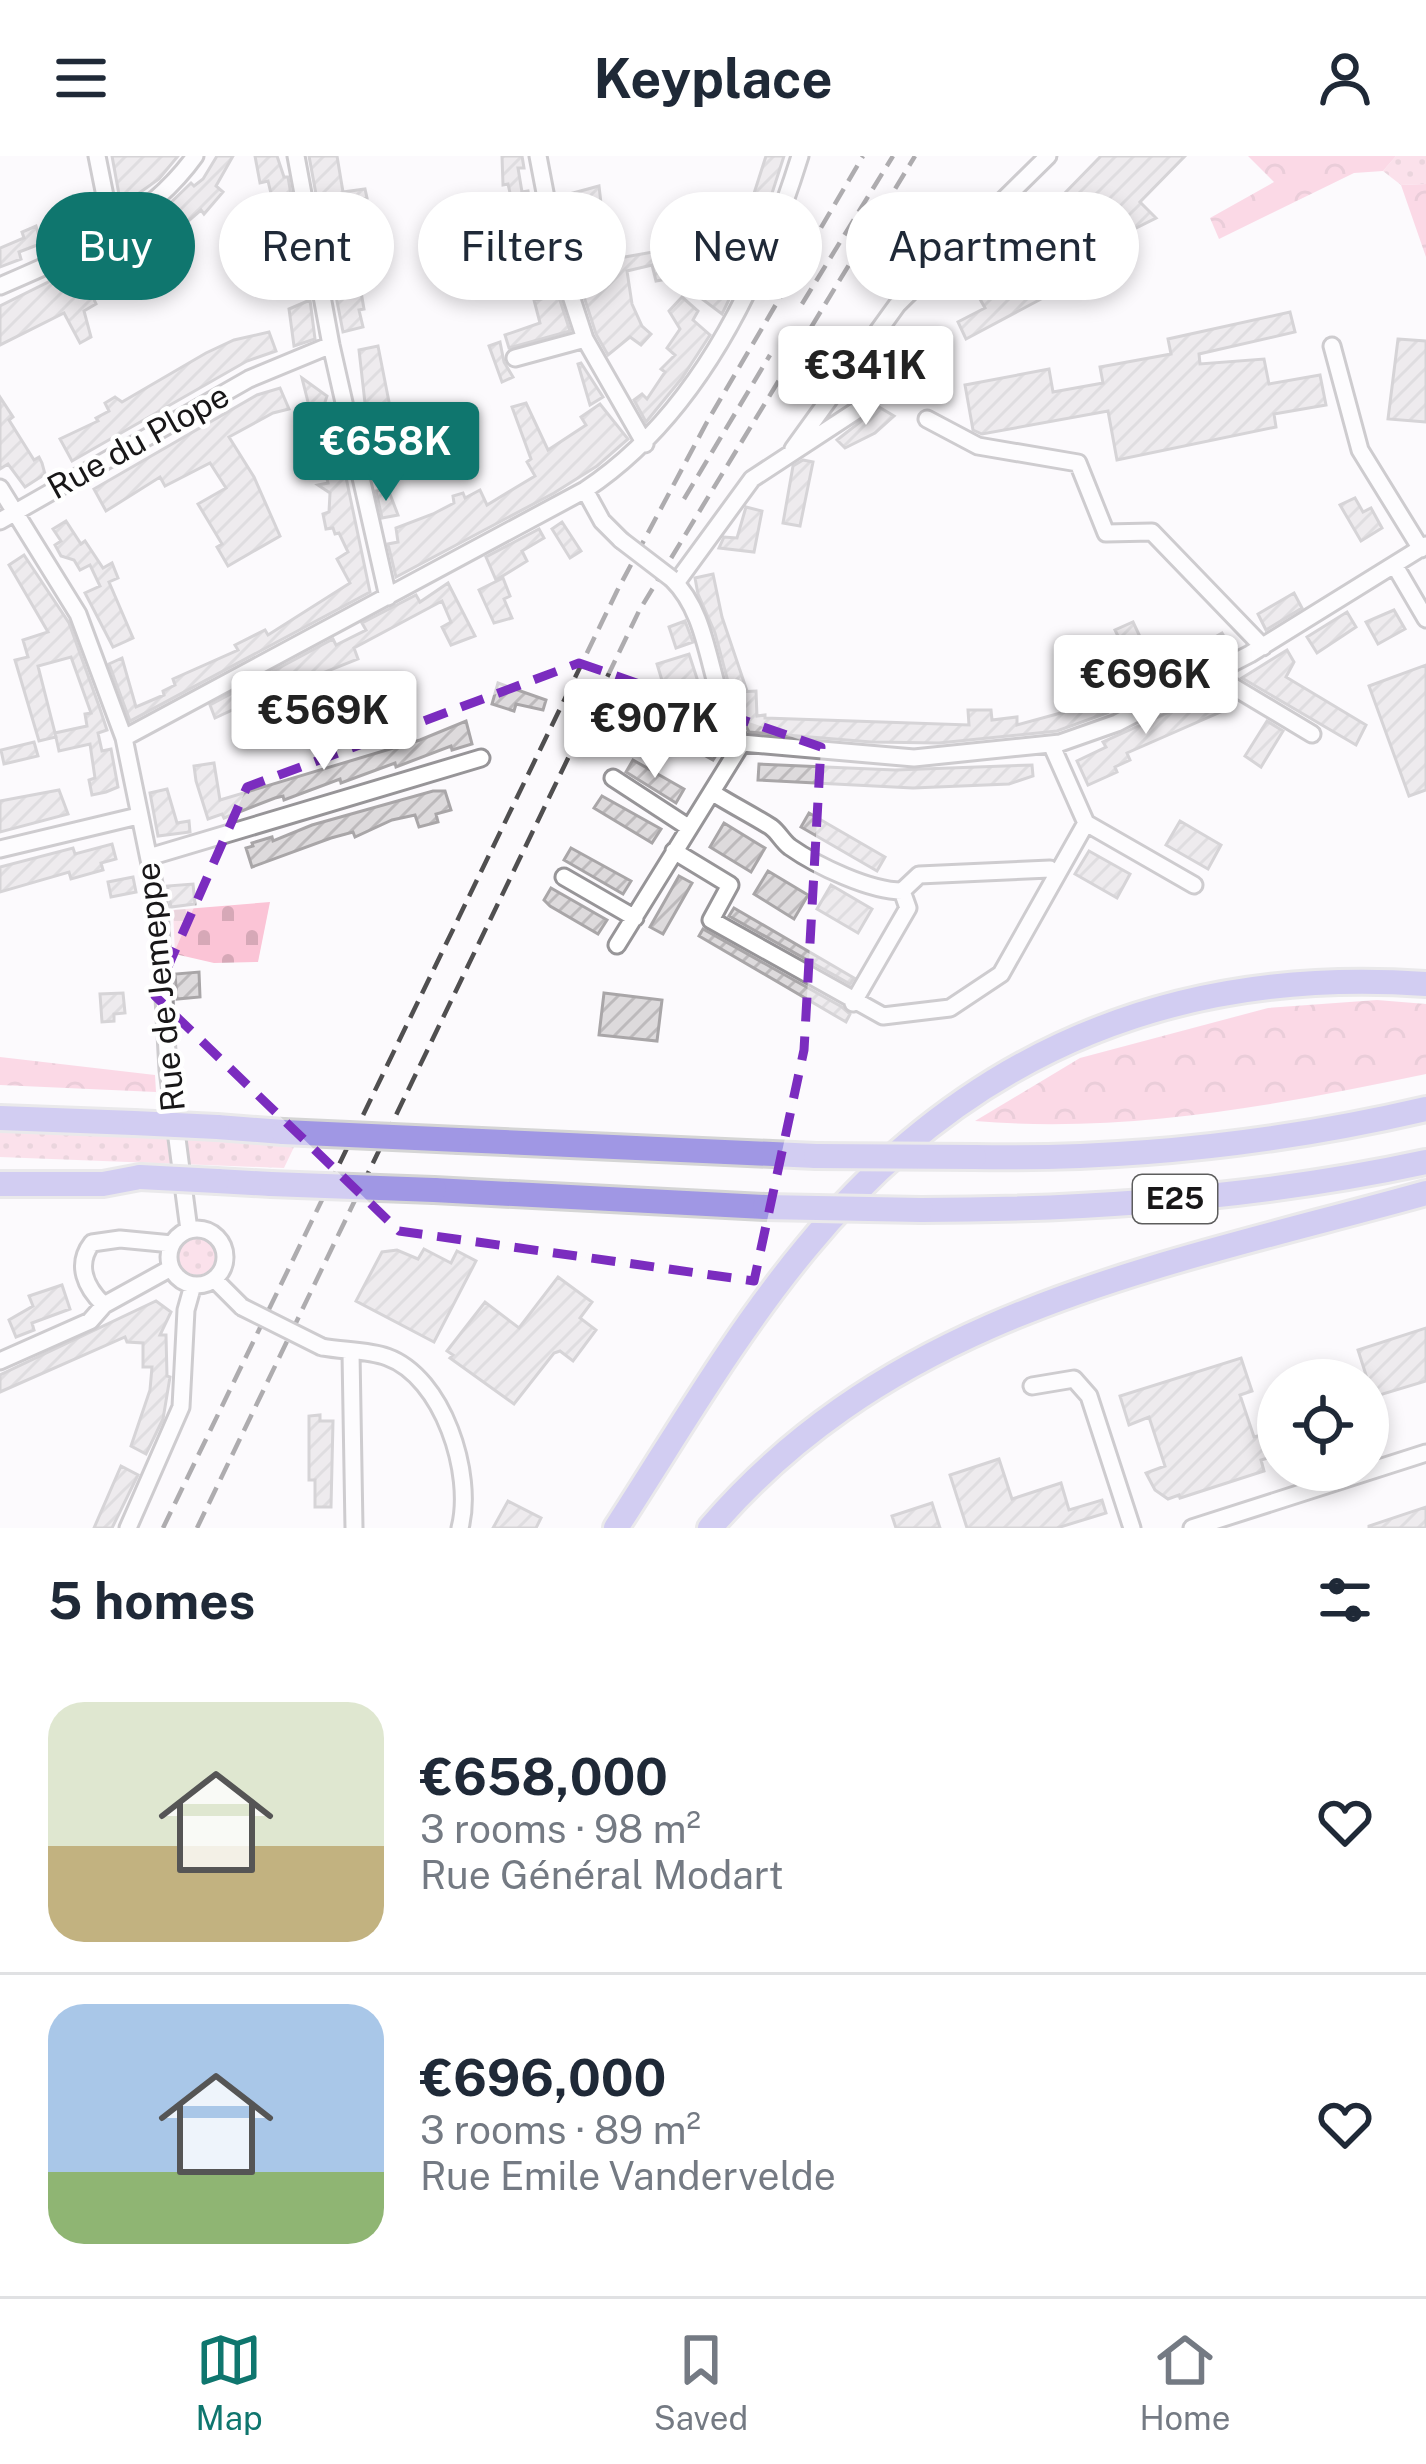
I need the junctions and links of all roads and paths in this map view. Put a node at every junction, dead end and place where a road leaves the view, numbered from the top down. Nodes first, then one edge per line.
1 (97, 156) edge
2 (195, 156) edge
3 (296, 156) edge
4 (538, 156) edge
5 (800, 156) edge
6 (1048, 156) edge
7 (104, 192) edge
8 (160, 192) edge
9 (36, 268) edge
10 (0, 286) edge
11 (585, 339) junction
12 (331, 345) junction
13 (1332, 346) dead end
14 (515, 358) dead end
15 (868, 403) dead end
16 (927, 419) dead end
17 (645, 444) junction
18 (793, 449) junction
19 (0, 488) edge
20 (585, 490) junction
21 (7, 516) edge
22 (1423, 547) edge
23 (1395, 566) junction
24 (674, 581) junction
25 (388, 597) junction
26 (1426, 619) edge
27 (1263, 647) junction
28 (1212, 674) junction
29 (1312, 734) dead end
30 (124, 738) junction
31 (742, 743) junction
32 (1051, 744) junction
33 (481, 758) dead end
34 (613, 778) dead end
35 (713, 794) junction
36 (138, 816) junction
37 (1086, 823) junction
38 (688, 827) junction
39 (0, 849) edge
40 (674, 851) junction
41 (149, 857) junction
42 (1057, 874) junction
43 (564, 877) dead end
44 (1194, 885) dead end
45 (902, 892) junction
46 (635, 919) junction
47 (617, 945) dead end
48 (1426, 984) edge
49 (853, 1003) junction
50 (1426, 1108) edge
51 (0, 1118) edge
52 (1426, 1162) edge
53 (0, 1168) edge
54 (140, 1177) junction
55 (0, 1184) edge
56 (1426, 1193) edge
57 (189, 1230) junction
58 (172, 1244) junction
59 (170, 1268) junction
60 (214, 1280) junction
61 (193, 1285) junction
62 (104, 1305) junction
63 (351, 1353) junction
64 (0, 1361) edge
65 (1032, 1386) dead end
66 (1426, 1453) edge
67 (128, 1528) edge
68 (354, 1528) edge
69 (460, 1528) edge
70 (616, 1528) edge
71 (710, 1528) edge
72 (1132, 1528) edge
73 (1192, 1528) edge

1 - 7 street
2 - 8 street
3 - 12 street
4 - 11 street
5 - 17 street
6 - 18 street
9 - 10 street
11 - 14 street
11 - 17 street
12 - 21 street, Rue du Plope
12 - 25 street
13 - 22 street
15 - 18 street
16 - 27 street
17 - 20 street
18 - 24 street
19 - 21 street, Rue de Jemeppe
20 - 24 street, bridge
20 - 25 street
21 - 30 street, Rue de Jemeppe
22 - 23 street
23 - 26 street
23 - 27 street
24 - 31 street
25 - 30 street
27 - 28 street
28 - 29 street
28 - 32 street
30 - 36 street, Rue de Jemeppe
31 - 32 street
31 - 35 street
32 - 37 street
33 - 41 street
34 - 38 street
35 - 38 street
35 - 45 street
36 - 39 street
36 - 41 street, Rue de Jemeppe
37 - 42 street
37 - 44 street
38 - 40 street
40 - 46 street
40 - 49 street
41 - 57 street, Rue de Jemeppe
42 - 45 street
42 - 49 street
43 - 46 street
45 - 49 street
46 - 47 street
48 - 70 highway
50 - 51 highway, E25, bridge
52 - 54 highway, E25, bridge
53 - 54 highway, E25
54 - 55 highway
56 - 71 highway
57 - 58 street
57 - 60 street
58 - 59 street
58 - 62 street
59 - 61 street
59 - 62 street
60 - 61 street
60 - 63 street, bridge
61 - 67 street
62 - 64 street
63 - 68 street
63 - 69 street
65 - 72 street
66 - 73 street

